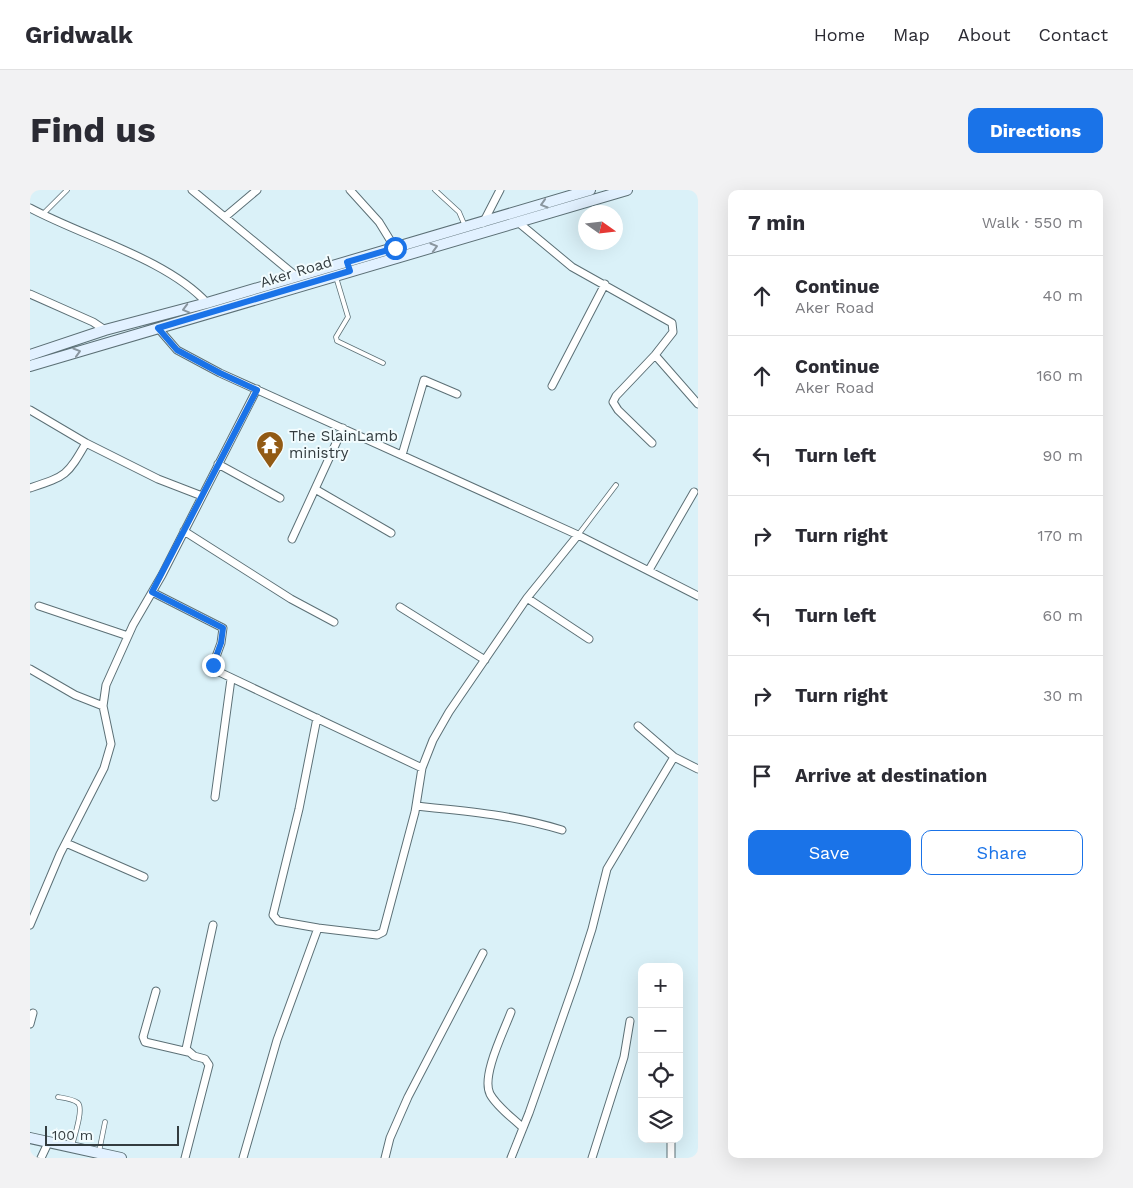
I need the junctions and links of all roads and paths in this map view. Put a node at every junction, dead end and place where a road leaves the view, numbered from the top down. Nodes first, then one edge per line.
1 (67, 190) edge
2 (192, 190) edge
3 (257, 190) edge
4 (350, 190) edge
5 (436, 190) edge
6 (500, 190) edge
7 (590, 190) edge
8 (628, 190) edge
9 (30, 208) edge
10 (43, 214) junction
11 (225, 217) junction
12 (518, 222) junction
13 (482, 223) junction
14 (466, 228) junction
15 (395, 248) junction
16 (348, 267) junction
17 (336, 275) junction
18 (297, 277) junction
19 (605, 284) junction
20 (30, 294) edge
21 (207, 303) junction
22 (158, 328) junction
23 (105, 330) junction
24 (30, 355) edge
25 (655, 356) junction
26 (383, 363) dead end
27 (30, 366) edge
28 (552, 386) dead end
29 (257, 390) junction
30 (457, 394) dead end
31 (698, 404) edge
32 (30, 410) edge
33 (343, 428) junction
34 (86, 443) junction
35 (652, 443) dead end
36 (402, 455) junction
37 (218, 464) junction
38 (616, 485) dead end
39 (30, 488) edge
40 (315, 489) junction
41 (694, 492) dead end
42 (202, 496) junction
43 (280, 498) dead end
44 (184, 531) junction
45 (391, 533) dead end
46 (578, 535) junction
47 (292, 539) dead end
48 (649, 570) junction
49 (152, 592) junction
50 (698, 596) edge
51 (527, 598) junction
52 (39, 606) dead end
53 (400, 607) dead end
54 (334, 622) dead end
55 (128, 636) junction
56 (589, 639) dead end
57 (485, 660) junction
58 (30, 669) edge
59 (231, 679) junction
60 (103, 706) junction
61 (317, 718) junction
62 (638, 726) dead end
63 (674, 756) junction
64 (422, 768) junction
65 (698, 769) edge
66 (215, 797) dead end
67 (416, 806) junction
68 (562, 830) dead end
69 (66, 843) junction
70 (144, 877) dead end
71 (30, 925) edge
72 (212, 925) dead end
73 (318, 928) junction
74 (483, 954) dead end
75 (156, 991) dead end
76 (511, 1012) dead end
77 (33, 1013) dead end
78 (630, 1021) dead end
79 (30, 1024) edge
80 (188, 1052) junction
81 (58, 1097) dead end
82 (106, 1122) dead end
83 (523, 1128) junction
84 (30, 1138) edge
85 (48, 1143) junction
86 (671, 1143) edge
87 (71, 1148) junction
88 (99, 1154) junction
89 (41, 1158) edge
90 (121, 1158) edge
91 (185, 1158) edge
92 (242, 1158) edge
93 (385, 1158) edge
94 (511, 1158) edge
95 (592, 1158) edge
96 (671, 1158) edge

1 - 10 lane
2 - 11 street
3 - 11 street
4 - 15 street
5 - 14 lane
6 - 13 street
7 -> 13 street, Aker Road
8 - 12 street, Aker Road
9 - 10 street
10 - 21 street
11 - 18 street
16 -> 12 street, Aker Road
12 - 19 street
13 - 14 street, Aker Road
14 - 15 street, Aker Road
15 - 16 street, Aker Road
16 - 17 street, Aker Road
16 - 18 street, Aker Road
17 - 22 street, Aker Road
17 - 26 lane
18 - 21 street, Aker Road
19 - 25 street
19 - 28 street
20 - 23 street
21 -> 23 street, Aker Road
27 -> 22 street, Aker Road
22 - 29 street
23 - 24 street, Aker Road
25 - 31 street
25 - 35 street
29 - 33 street
29 - 37 street
30 - 36 street
32 - 34 street
33 - 36 street
33 - 40 street
34 - 39 street
34 - 42 street
36 - 46 street
37 - 42 street
37 - 43 street
38 - 46 lane
40 - 45 street
40 - 47 street
41 - 48 street
42 - 44 street
44 - 49 street
44 - 54 street
46 - 48 street
46 - 51 street
48 - 50 street
49 - 55 street
49 - 59 street
51 - 56 street
51 - 57 street
52 - 55 street
53 - 57 street
55 - 60 street
57 - 64 street
58 - 60 street
59 - 61 street
59 - 66 street
60 - 69 street
61 - 64 street
61 - 73 street
62 - 63 street
63 - 65 street
63 - 83 street
64 - 67 street
67 - 68 street
67 - 73 street
69 - 70 street
69 - 71 street
72 - 80 street
73 - 92 street
74 - 93 street
75 - 80 street
76 - 83 street
77 - 79 street
78 - 95 street
80 - 91 street
81 - 87 lane
82 - 88 lane
83 - 94 street
84 - 85 street
85 - 87 street
85 - 89 street
86 - 96 street
87 - 88 street
88 - 90 street

